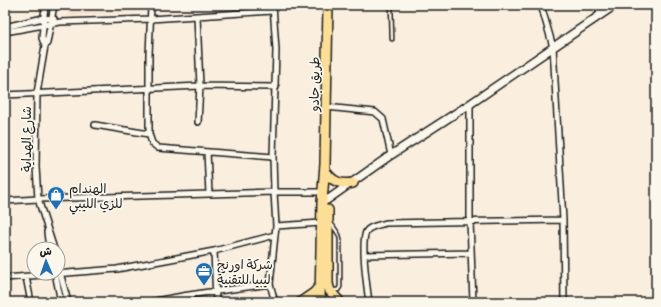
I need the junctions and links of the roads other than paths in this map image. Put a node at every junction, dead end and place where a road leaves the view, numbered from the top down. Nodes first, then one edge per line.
1 (45, 5) edge
2 (54, 5) edge
3 (151, 5) edge
4 (273, 5) edge
5 (328, 5) edge
6 (391, 5) edge
7 (541, 5) edge
8 (598, 5) edge
9 (615, 5) edge
10 (273, 11) junction
11 (600, 15) junction
12 (197, 16) junction
13 (43, 18) junction
14 (52, 18) junction
15 (151, 19) junction
16 (60, 22) junction
17 (43, 25) junction
18 (51, 25) junction
19 (5, 27) edge
20 (5, 32) edge
21 (392, 39) dead end
22 (45, 46) junction
23 (553, 47) junction
24 (200, 86) junction
25 (276, 87) junction
26 (148, 88) junction
27 (37, 93) junction
28 (5, 95) edge
29 (470, 104) junction
30 (326, 108) junction
31 (198, 122) dead end
32 (95, 125) dead end
33 (149, 134) junction
34 (206, 152) junction
35 (391, 155) junction
36 (273, 157) junction
37 (326, 168) junction
38 (353, 183) junction
39 (274, 192) junction
40 (209, 194) junction
41 (324, 198) junction
42 (38, 199) junction
43 (5, 201) edge
44 (563, 220) junction
45 (470, 221) junction
46 (325, 222) junction
47 (276, 226) junction
48 (48, 231) junction
49 (275, 235) junction
50 (49, 241) edge
51 (52, 241) edge
52 (214, 251) junction
53 (471, 253) junction
54 (364, 254) junction
55 (66, 273) edge
56 (26, 277) edge
57 (5, 278) edge
58 (27, 281) edge
59 (58, 281) edge
60 (60, 281) edge
61 (270, 284) junction
62 (321, 285) junction
63 (216, 292) junction
64 (319, 301) edge
65 (31, 302) edge
66 (61, 302) edge
67 (68, 302) edge
68 (151, 302) edge
69 (216, 302) edge
70 (275, 302) edge
71 (300, 302) edge
72 (339, 302) edge
73 (369, 302) edge
74 (473, 302) edge
75 (564, 302) edge

1 - 13 street, شارع الهداية
2 - 14 street, شارع الهداية
3 - 15 street
4 - 10 street
5 - 30 highway, طريق جادو
6 - 21 lane
7 - 23 street
8 - 11 street
9 - 11 street
10 - 12 street
10 - 25 street
11 - 23 street
12 - 15 street
12 - 24 street
13 - 14 street
13 - 17 street, شارع الهداية
13 - 19 street
14 - 16 street
14 - 18 street, شارع الهداية
15 - 16 street
15 - 26 street
16 - 18 street
17 - 18 street
17 - 20 street
17 - 22 street, شارع الهداية
18 - 22 street, شارع الهداية
22 - 27 street, شارع الهداية
23 - 29 street
23 - 44 street
24 - 25 street
24 - 26 street
24 - 31 street
25 - 36 street
26 - 27 street
26 - 33 street
27 - 28 street
27 - 42 street, شارع الهداية
29 - 35 street
29 - 45 street
30 - 35 street
30 - 37 highway, طريق جادو
32 - 33 street
33 - 34 street
34 - 36 street
34 - 40 street
35 - 38 street
36 - 39 street
37 - 38 highway
37 - 41 highway, طريق جادو
38 - 41 street
39 - 40 street
39 - 41 street
39 - 47 street
40 - 42 street
41 - 46 highway, طريق جادو
42 - 43 street
42 - 48 street, شارع الهداية
44 - 45 street
44 - 75 street
45 - 53 street
45 - 54 street
46 - 47 street
46 - 62 highway, طريق جادو
46 - 72 highway, طريق جادو
47 - 49 street
48 - 50 street, شارع الهداية
48 - 51 street, شارع الهداية
49 - 52 street
49 - 61 street
52 - 55 street
52 - 63 street
53 - 54 street
53 - 74 street
54 - 73 street
56 - 57 street
58 - 65 street
59 - 66 street
60 - 67 street
61 - 63 street
61 - 70 street
62 - 64 highway, طريق جادو
62 - 71 highway
63 - 68 street
63 - 69 street
64 - 72 highway

